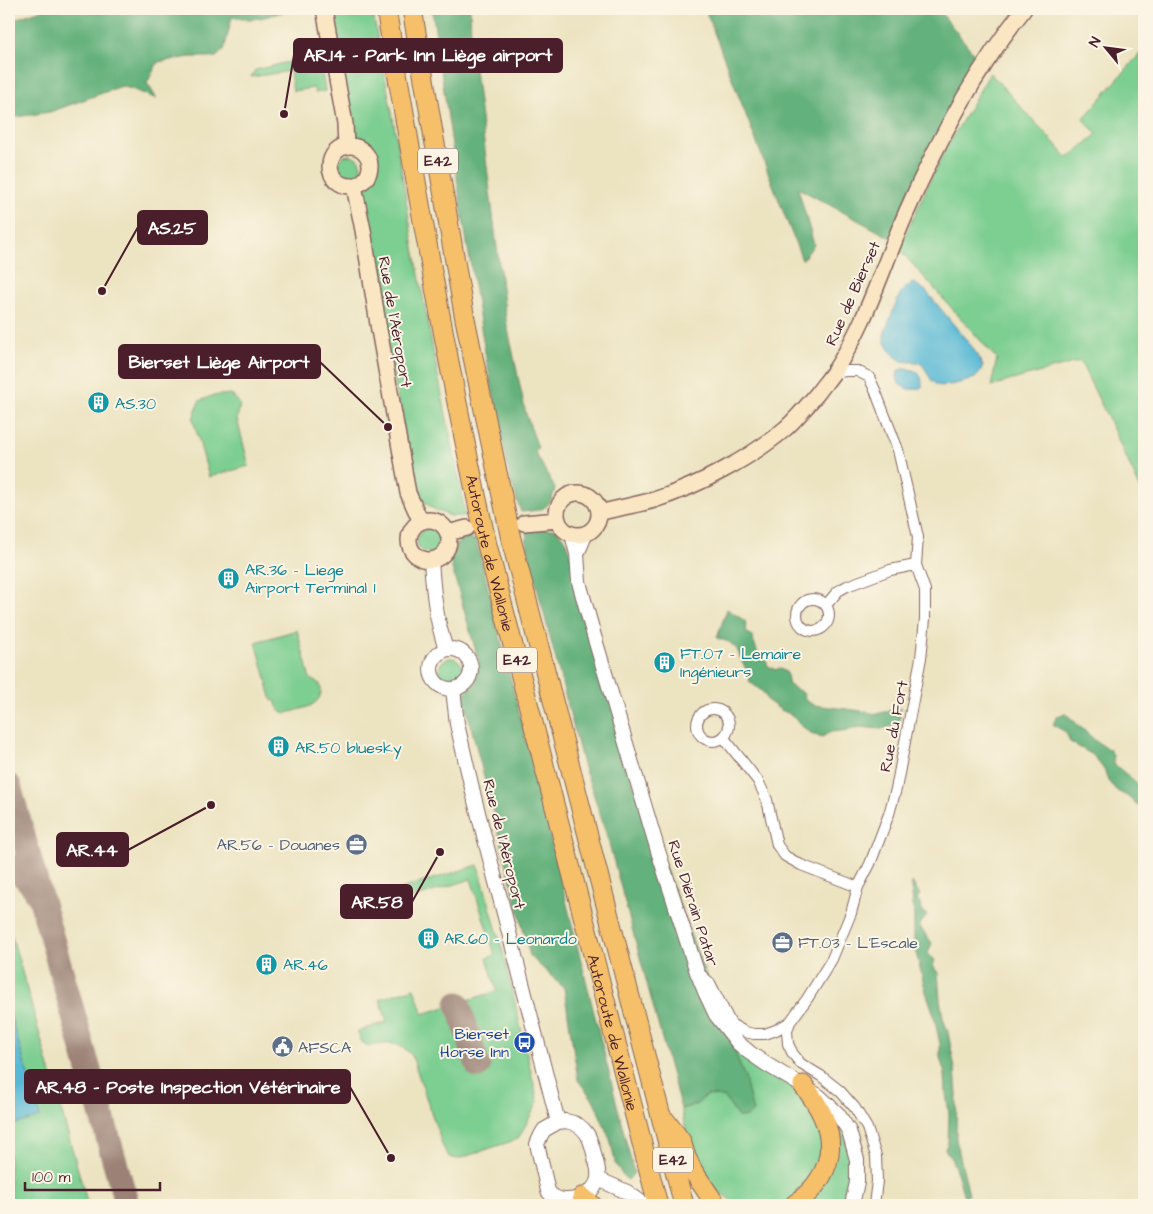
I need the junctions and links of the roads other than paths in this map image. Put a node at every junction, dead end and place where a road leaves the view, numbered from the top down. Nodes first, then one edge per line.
1 (324, 9) edge
2 (386, 9) edge
3 (412, 9) edge
4 (1024, 9) edge
5 (346, 147) junction
6 (354, 186) junction
7 (833, 374) junction
8 (598, 513) junction
9 (558, 520) junction
10 (421, 522) junction
11 (524, 522) dead end
12 (467, 528) dead end
13 (448, 533) junction
14 (579, 534) junction
15 (431, 560) junction
16 (916, 565) junction
17 (826, 605) dead end
18 (446, 649) junction
19 (453, 689) junction
20 (724, 738) dead end
21 (858, 887) junction
22 (697, 972) junction
23 (790, 1022) junction
24 (803, 1085) junction
25 (661, 1116) junction
26 (558, 1122) junction
27 (598, 1179) junction
28 (705, 1188) junction
29 (587, 1201) edge
30 (553, 1202) edge
31 (650, 1204) edge
32 (684, 1205) edge
33 (716, 1205) edge
34 (729, 1205) edge
35 (794, 1205) edge
36 (852, 1205) edge
37 (874, 1205) edge

1 - 5 main road
2 - 31 highway, Autoroute de Wallonie / E42
3 - 25 highway, Autoroute de Wallonie / E42
4 - 7 main road, Rue de Bierset
5 - 6 main road
5 - 6 main road
6 - 10 main road, Rue de l'Aéroport
7 - 8 main road, Rue de Bierset
7 - 16 street, Rue du Fort
8 - 9 main road
8 - 14 main road
9 - 11 main road
9 - 14 main road
10 - 13 main road
10 - 15 main road
12 - 13 main road
13 - 15 main road
14 - 22 street, Rue Diérain Patar
15 - 18 street
16 - 17 street
16 - 21 street, Rue du Fort
18 - 19 street
18 - 19 street
19 - 26 street, Rue de l'Aéroport
20 - 21 street
21 - 23 street, Rue du Fort
22 - 23 street
22 - 24 street, Rue Diérain Patar
23 - 37 street
24 - 35 highway
24 - 36 street, Rue Diérain Patar
25 - 28 highway
25 - 32 highway, Autoroute de Wallonie / E42
26 - 27 street
26 - 30 street
27 - 29 street
27 - 31 street
28 - 33 highway
28 - 34 highway
29 - 30 street

